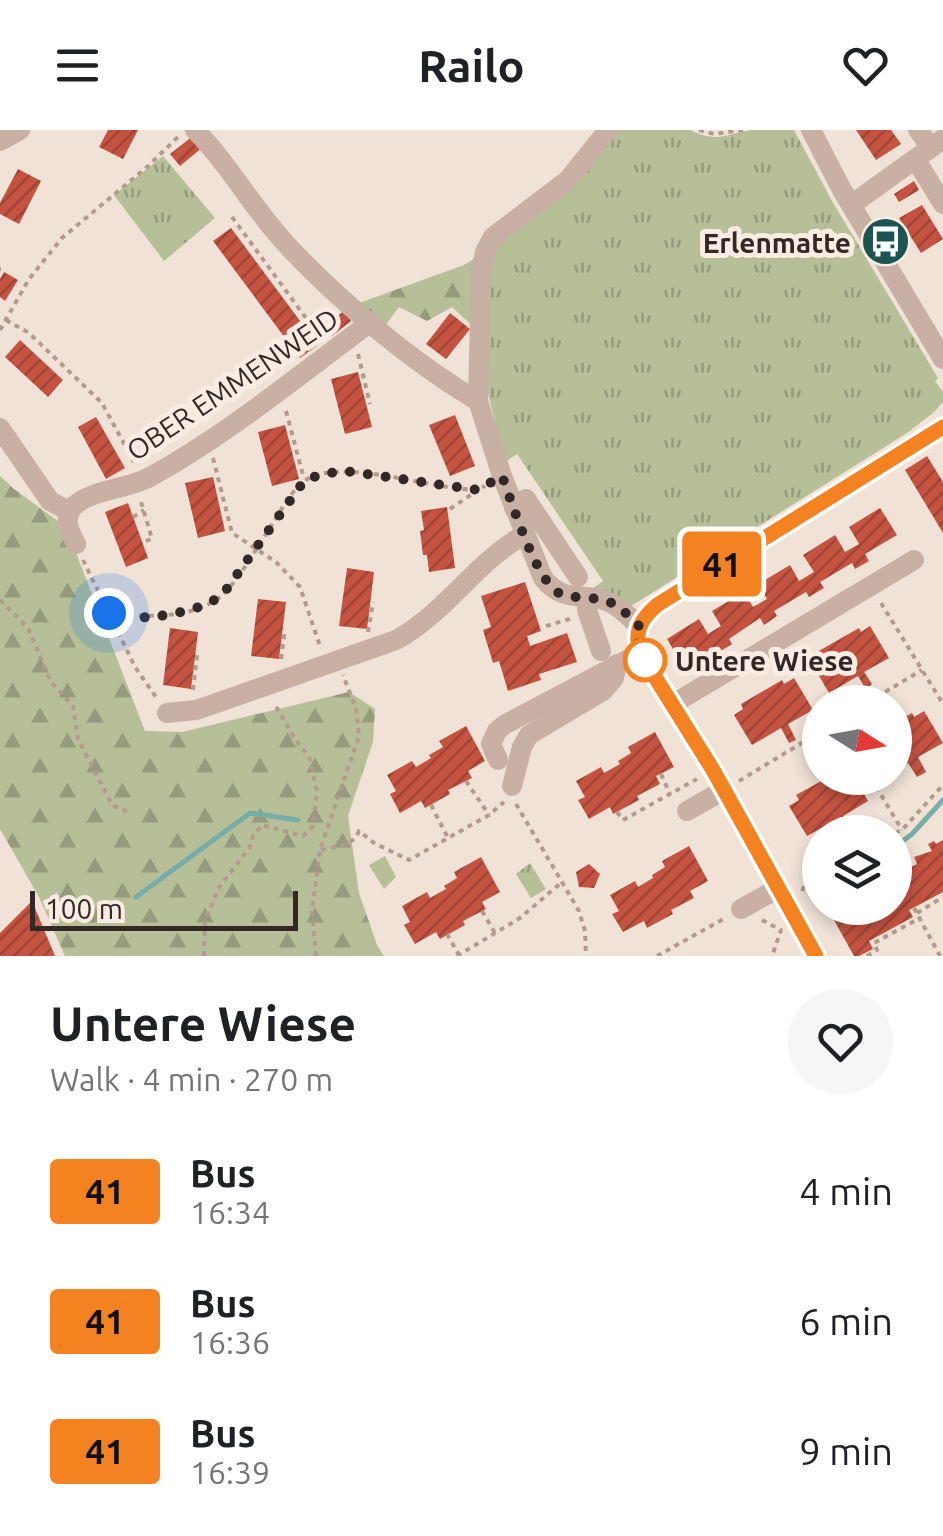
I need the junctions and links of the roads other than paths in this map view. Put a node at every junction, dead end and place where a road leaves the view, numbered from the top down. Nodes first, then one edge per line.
1 (20, 130) edge
2 (195, 130) edge
3 (608, 130) edge
4 (811, 130) edge
5 (918, 130) edge
6 (0, 141) edge
7 (930, 149) edge
8 (943, 204) edge
9 (850, 205) junction
10 (371, 322) junction
11 (943, 359) edge
12 (478, 401) junction
13 (943, 427) edge
14 (0, 428) edge
15 (514, 508) junction
16 (69, 511) junction
17 (524, 535) junction
18 (76, 544) road end
19 (914, 560) dead end
20 (578, 577) dead end
21 (588, 606) junction
22 (639, 626) junction
23 (640, 653) junction
24 (609, 658) junction
25 (673, 704) junction
26 (164, 707) road end
27 (498, 760) dead end
28 (512, 786) dead end
29 (728, 787) junction
30 (686, 811) dead end
31 (778, 888) junction
32 (741, 909) road end
33 (816, 956) edge

1 - 6 street
2 - 10 street, OBER EMMENWEID
3 - 12 street
4 - 9 street
5 - 7 street
7 - 8 street
7 - 9 street
9 - 11 street
10 - 12 street, OBER EMMENWEID
10 - 16 street, OBER EMMENWEID
12 - 15 street
13 - 22 street
14 - 16 street
15 - 17 street
15 - 20 street
16 - 18 street
17 - 21 street
17 - 26 street
19 - 25 street
21 - 22 street
21 - 24 street
22 - 23 street
23 - 24 street
23 - 25 street
24 - 27 street
24 - 28 street
25 - 29 street
29 - 30 street
29 - 31 street
31 - 32 street
31 - 33 street

